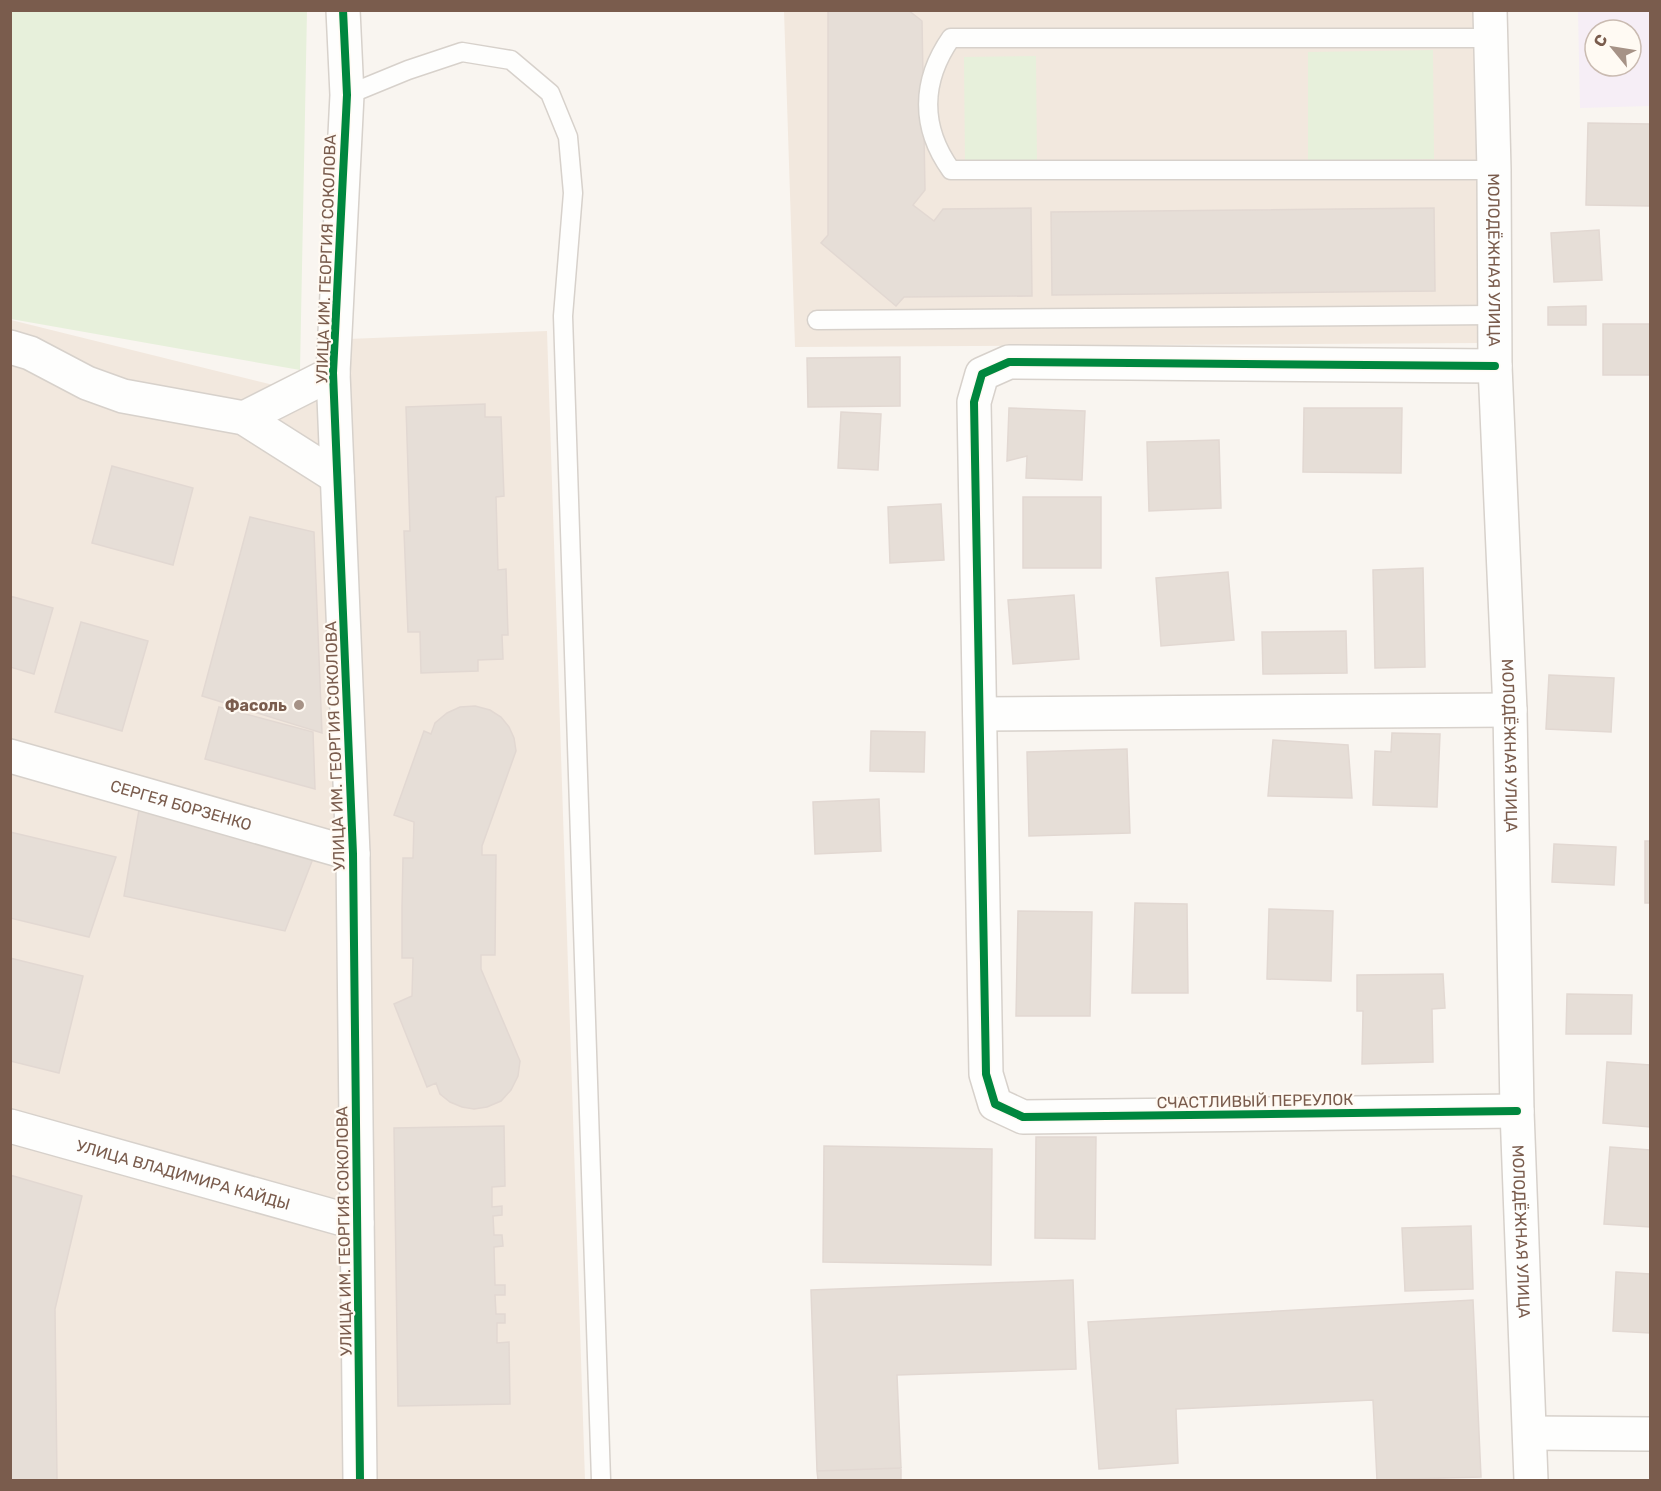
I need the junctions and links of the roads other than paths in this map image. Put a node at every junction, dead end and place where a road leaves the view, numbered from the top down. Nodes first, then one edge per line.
1 (343, 10) edge
2 (1490, 24) edge
3 (347, 95) junction
4 (1494, 170) junction
5 (1494, 315) junction
6 (817, 320) dead end
7 (10, 347) edge
8 (1495, 366) junction
9 (333, 373) junction
10 (244, 418) junction
11 (337, 477) junction
12 (1510, 710) junction
13 (980, 714) junction
14 (10, 756) edge
15 (353, 854) junction
16 (1517, 1111) junction
17 (10, 1126) edge
18 (357, 1223) junction
19 (1530, 1433) junction
20 (1650, 1434) edge
21 (360, 1480) edge
22 (601, 1480) edge
23 (1531, 1480) edge

1 - 3 street, УЛИЦА ИМ. ГЕОРГИЯ СОКОЛОВА
2 - 4 street, МОЛОДЁЖНАЯ УЛИЦА
2 - 4 lane
3 - 9 street, УЛИЦА ИМ. ГЕОРГИЯ СОКОЛОВА
3 - 22 lane
4 - 5 street, МОЛОДЁЖНАЯ УЛИЦА
5 - 6 lane
5 - 8 street, МОЛОДЁЖНАЯ УЛИЦА
7 - 10 street
8 - 12 street, МОЛОДЁЖНАЯ УЛИЦА
8 - 13 street
9 - 10 street
9 - 11 street, УЛИЦА ИМ. ГЕОРГИЯ СОКОЛОВА
10 - 11 street
11 - 15 street, УЛИЦА ИМ. ГЕОРГИЯ СОКОЛОВА
12 - 13 street
12 - 16 street, МОЛОДЁЖНАЯ УЛИЦА
13 - 16 street, СЧАСТЛИВЫЙ ПЕРЕУЛОК
14 - 15 street, СЕРГЕЯ БОРЗЕНКО
15 - 18 street, УЛИЦА ИМ. ГЕОРГИЯ СОКОЛОВА
16 - 19 street, МОЛОДЁЖНАЯ УЛИЦА
17 - 18 street, УЛИЦА ВЛАДИМИРА КАЙДЫ
18 - 21 street, УЛИЦА ИМ. ГЕОРГИЯ СОКОЛОВА
19 - 20 street
19 - 23 street, МОЛОДЁЖНАЯ УЛИЦА

